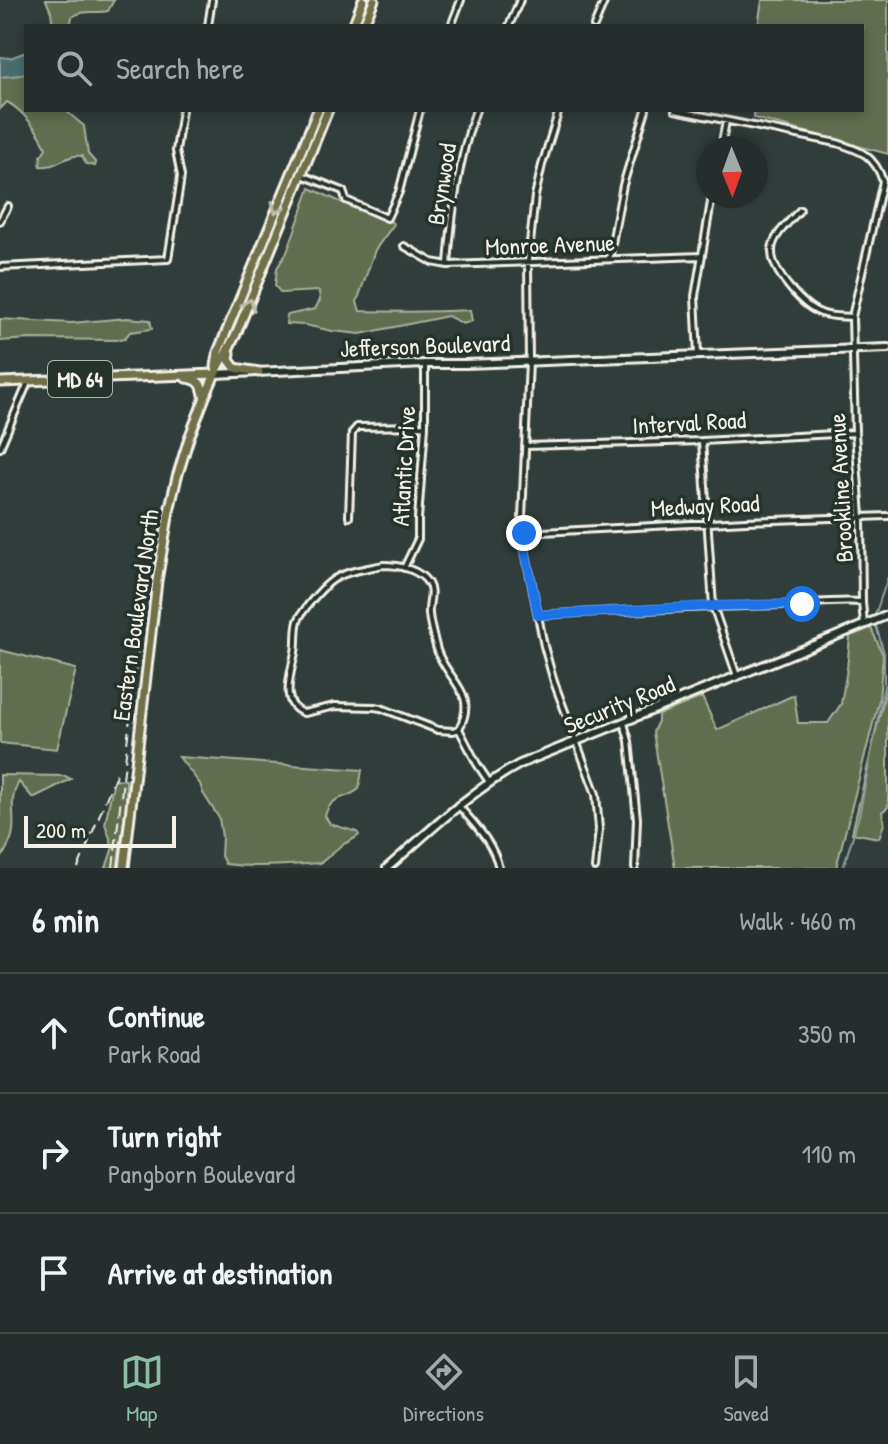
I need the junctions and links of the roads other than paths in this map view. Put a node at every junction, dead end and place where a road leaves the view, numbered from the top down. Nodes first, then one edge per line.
1 (212, 0) edge
2 (363, 0) edge
3 (374, 0) edge
4 (461, 0) edge
5 (520, 0) edge
6 (605, 0) edge
7 (208, 24) edge
8 (354, 24) edge
9 (364, 24) edge
10 (452, 24) edge
11 (510, 24) edge
12 (595, 24) edge
13 (182, 112) edge
14 (317, 112) edge
15 (326, 112) edge
16 (419, 112) edge
17 (475, 112) edge
18 (558, 112) edge
19 (645, 112) edge
20 (684, 112) edge
21 (726, 121) junction
22 (312, 124) junction
23 (723, 136) edge
24 (302, 175) junction
25 (8, 206) dead end
26 (710, 208) edge
27 (800, 210) dead end
28 (0, 221) edge
29 (404, 246) dead end
30 (702, 256) junction
31 (609, 260) junction
32 (528, 262) junction
33 (448, 265) junction
34 (0, 267) edge
35 (852, 317) junction
36 (236, 334) junction
37 (888, 348) edge
38 (852, 350) junction
39 (698, 355) junction
40 (529, 362) junction
41 (425, 364) junction
42 (259, 372) junction
43 (215, 374) junction
44 (160, 376) junction
45 (29, 380) junction
46 (0, 382) edge
47 (205, 397) junction
48 (425, 426) junction
49 (855, 433) junction
50 (702, 441) junction
51 (525, 446) junction
52 (0, 448) edge
53 (888, 516) edge
54 (349, 517) dead end
55 (861, 517) junction
56 (707, 524) junction
57 (524, 533) junction
58 (404, 568) junction
59 (862, 602) junction
60 (713, 606) junction
61 (538, 615) junction
62 (888, 615) edge
63 (864, 624) junction
64 (737, 676) junction
65 (624, 723) junction
66 (459, 729) junction
67 (576, 741) junction
68 (489, 782) junction
69 (458, 805) junction
70 (124, 868) edge
71 (387, 868) edge
72 (499, 868) edge
73 (595, 868) edge
74 (635, 868) edge

1 - 7 street
2 - 8 main road
3 - 9 main road
4 - 10 street
5 - 11 street
6 - 12 street
13 - 34 street
14 - 22 main road, Eastern Boulevard North
15 - 24 main road, Eastern Boulevard North
16 - 24 street
17 - 33 street, Brynwood
18 - 32 street
19 - 31 street
20 - 21 street, Brookline Avenue
21 - 23 street
21 - 35 street, Brookline Avenue
22 - 24 main road
22 -> 43 main road, Eastern Boulevard North
36 -> 24 main road, Eastern Boulevard North
25 - 28 street
26 - 30 street
27 - 35 street
29 - 33 street, Monroe Avenue
30 - 31 street, Monroe Avenue
30 - 39 street
31 - 32 street, Monroe Avenue
32 - 33 street, Monroe Avenue
32 - 40 street
35 - 38 street, Brookline Avenue
36 - 42 main road
36 - 43 main road, Eastern Boulevard North
37 - 38 main road, MD 64
38 - 39 main road, Jefferson Boulevard / MD 64
38 - 49 street, Brookline Avenue
39 - 40 main road, Jefferson Boulevard / MD 64
40 - 41 main road, Jefferson Boulevard / MD 64
40 - 51 street
41 - 42 main road, Jefferson Boulevard / MD 64
41 - 48 street, Atlantic Drive
42 - 43 main road, Jefferson Boulevard / MD 64
43 - 44 main road, Jefferson Boulevard / MD 64
43 - 47 main road, Eastern Boulevard North
44 - 45 main road, Jefferson Boulevard / MD 64
44 - 47 main road
45 - 46 main road, Jefferson Boulevard / MD 64
45 - 52 street
47 - 70 main road, Eastern Boulevard North
48 - 54 street
48 - 58 street, Atlantic Drive
49 - 50 street, Interval Road
49 - 55 street, Brookline Avenue
50 - 51 street, Interval Road
50 - 56 street
51 - 57 street
53 - 55 street, Medway Road
55 - 56 street, Medway Road
55 - 59 street, Brookline Avenue
56 - 57 street, Medway Road
56 - 60 street
57 - 61 street
58 - 66 street
58 - 66 street
59 - 60 street
59 - 63 street, Brookline Avenue
60 - 61 street
60 - 64 street
61 - 67 street
62 - 63 main road, Security Road
63 - 64 main road, Security Road
64 - 65 main road, Security Road
65 - 67 main road, Security Road
65 - 74 street
66 - 68 street
67 - 68 main road, Security Road
67 - 73 street
68 - 69 main road, Security Road
69 - 71 main road, Security Road
69 - 72 street

